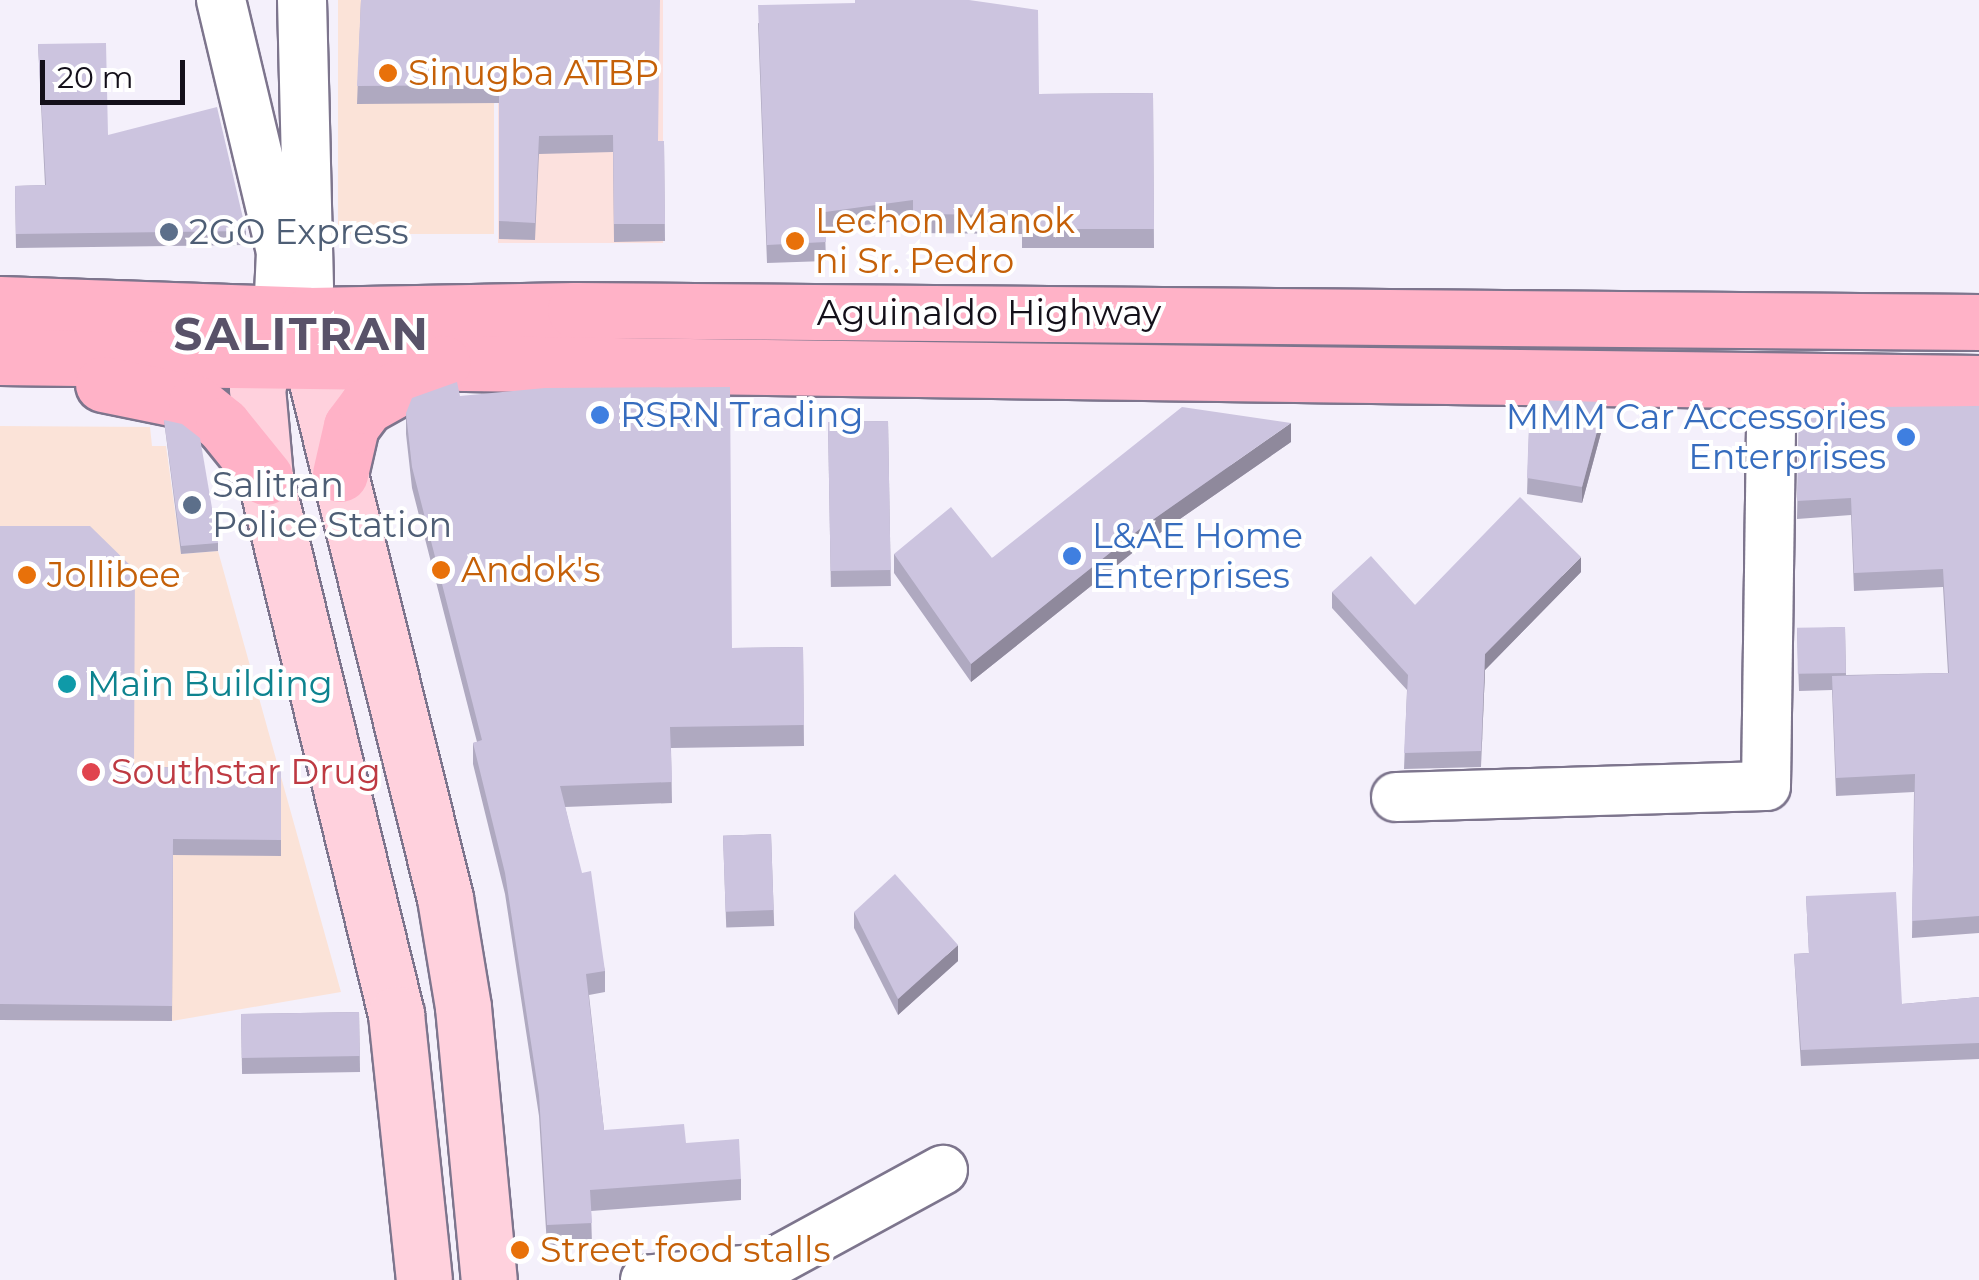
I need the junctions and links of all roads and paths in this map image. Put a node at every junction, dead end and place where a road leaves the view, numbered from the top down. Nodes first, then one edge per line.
1 (221, 0) edge
2 (302, 0) edge
3 (0, 304) edge
4 (1979, 322) edge
5 (290, 337) junction
6 (0, 357) edge
7 (446, 362) junction
8 (1772, 381) junction
9 (0, 384) edge
10 (1979, 384) edge
11 (340, 474) junction
12 (265, 477) junction
13 (1396, 797) dead end
14 (943, 1170) dead end
15 (764, 1274) edge
16 (424, 1280) edge
17 (489, 1280) edge
18 (644, 1280) edge

1 - 5 street
2 - 5 street
3 - 5 highway, Aguinaldo Highway
4 - 5 highway, Aguinaldo Highway
5 - 6 highway, Aguinaldo Highway
5 - 7 highway, Aguinaldo Highway
5 - 11 main road
5 - 12 main road
7 - 8 highway, Aguinaldo Highway
7 - 11 highway
8 - 10 highway, Aguinaldo Highway
8 - 13 street
9 - 12 highway
11 - 17 main road
12 - 16 main road
14 - 15 street
15 - 18 street

